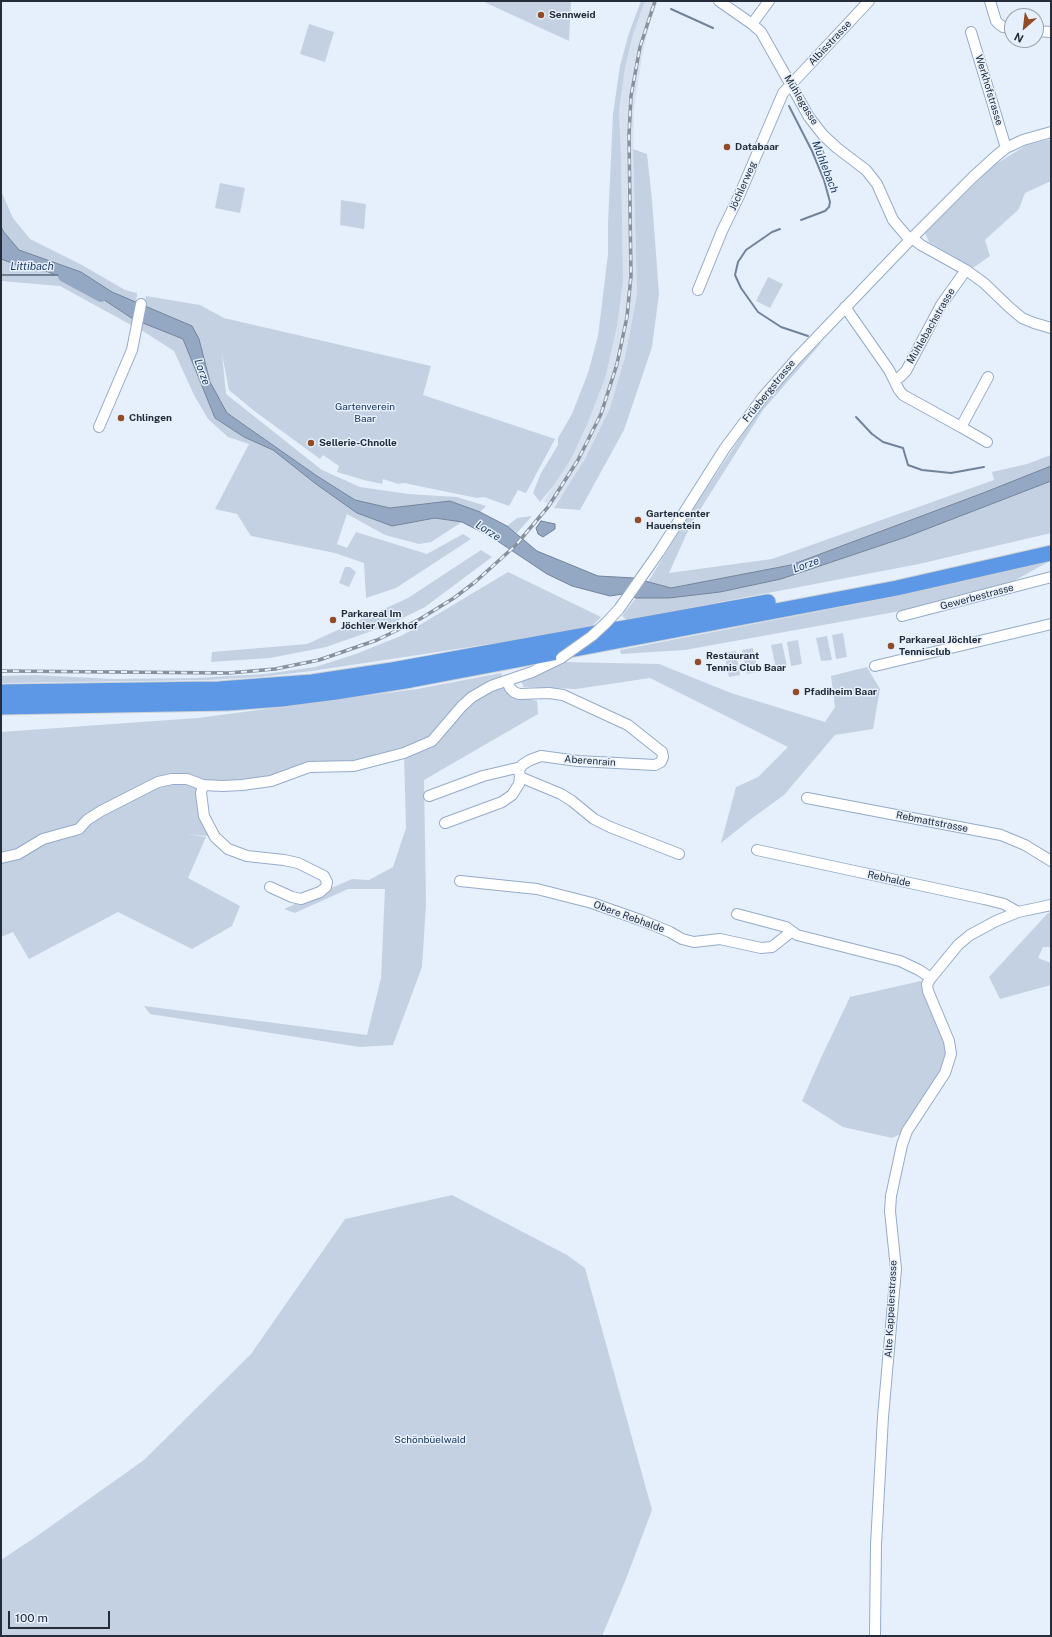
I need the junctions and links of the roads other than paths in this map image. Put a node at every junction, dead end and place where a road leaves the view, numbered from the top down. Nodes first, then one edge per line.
1 (719, 1) edge
2 (769, 1) edge
3 (869, 1) edge
4 (990, 1) edge
5 (752, 24) junction
6 (1004, 27) edge
7 (971, 32) dead end
8 (791, 84) junction
9 (1051, 132) edge
10 (1006, 148) junction
11 (911, 239) junction
12 (966, 270) junction
13 (698, 290) dead end
14 (141, 304) dead end
15 (845, 306) junction
16 (1051, 328) edge
17 (988, 378) dead end
18 (894, 380) junction
19 (99, 427) dead end
20 (960, 427) junction
21 (987, 442) dead end
22 (1051, 543) edge
23 (1051, 553) edge
24 (1051, 577) edge
25 (902, 616) dead end
26 (1051, 624) edge
27 (875, 666) dead end
28 (507, 681) junction
29 (1, 692) edge
30 (1, 707) edge
31 (520, 772) junction
32 (203, 785) junction
33 (429, 796) dead end
34 (807, 798) dead end
35 (445, 822) dead end
36 (757, 850) dead end
37 (678, 854) dead end
38 (1, 858) edge
39 (1051, 861) edge
40 (460, 881) dead end
41 (270, 887) dead end
42 (1051, 905) edge
43 (1018, 912) junction
44 (737, 914) dead end
45 (792, 932) junction
46 (931, 978) junction
47 (875, 1636) edge

1 - 5 street, Mühlegasse
2 - 5 street
3 - 8 street, Albisstrasse
4 - 6 street
5 - 8 street, Mühlegasse
7 - 10 street, Werkhofstrasse
8 - 11 street, Mühlegasse
8 - 13 street, Jöchlerweg
9 - 10 street, Früebergstrasse
10 - 11 street, Früebergstrasse
11 - 12 street, Mühlegasse
11 - 15 street, Früebergstrasse
12 - 16 street, Mühlegasse
12 - 18 street, Mühlebachstrasse
14 - 19 street
15 - 18 street
15 - 28 street, Früebergstrasse, bridge
17 - 20 street
18 - 20 street
20 - 21 street
22 - 29 highway
23 - 30 highway
24 - 25 street, Gewerbestrasse
26 - 27 street
28 - 31 street, Aberenrain
28 - 32 street, Früebergstrasse
31 - 33 street
31 - 35 street
31 - 37 street
32 - 38 street, Früebergstrasse
32 - 41 street
34 - 39 street, Rebmattstrasse
36 - 43 street, Rebhalde
40 - 45 street, Obere Rebhalde
42 - 43 street
43 - 46 street
44 - 45 street
45 - 46 street
46 - 47 street, Alte Kappelerstrasse

